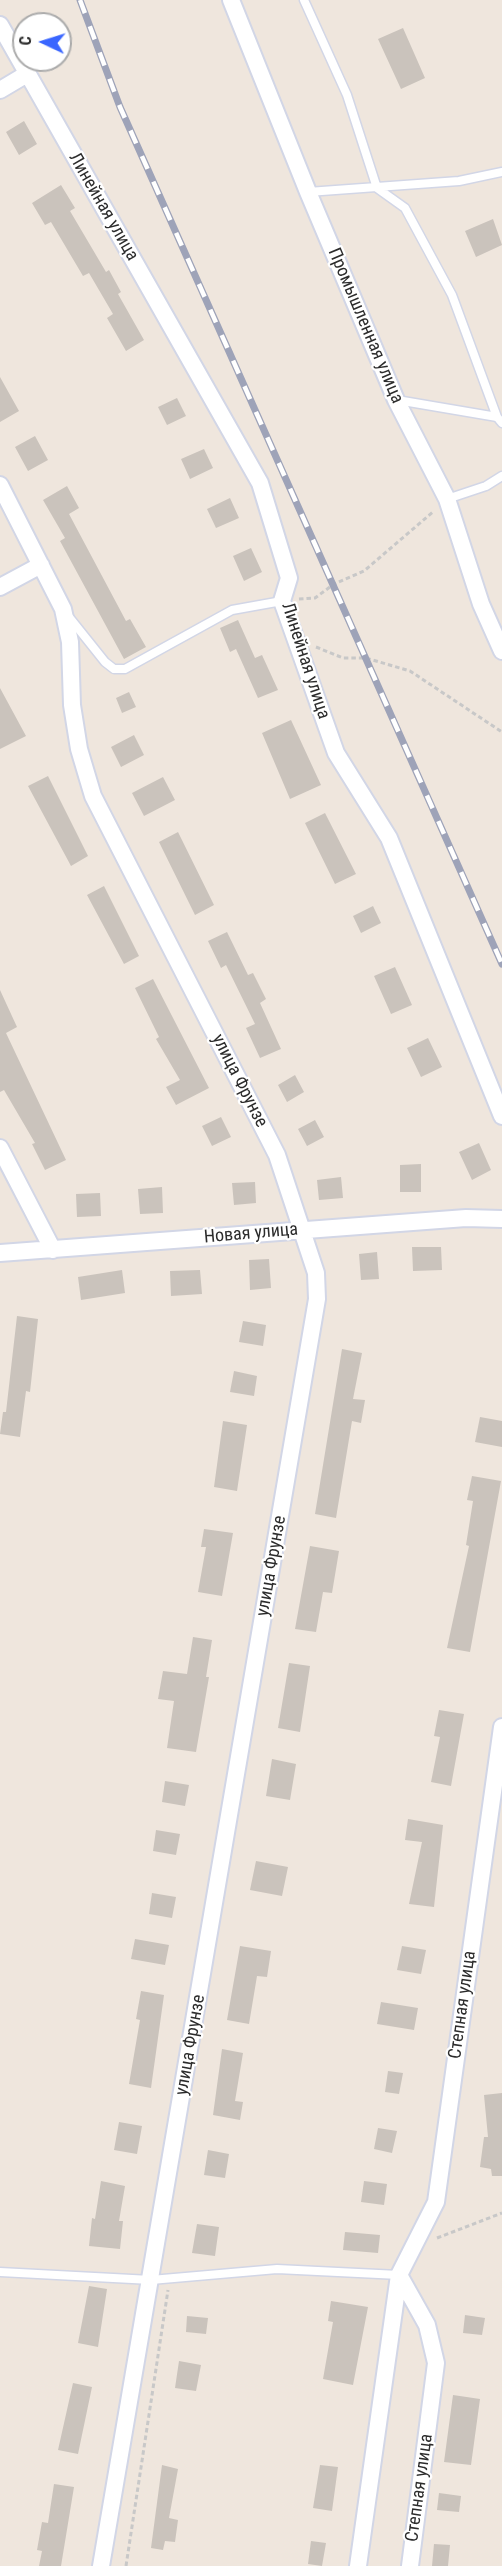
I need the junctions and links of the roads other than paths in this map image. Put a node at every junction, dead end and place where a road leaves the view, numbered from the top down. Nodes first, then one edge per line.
1 (231, 0) edge
2 (304, 0) edge
3 (0, 25) edge
4 (27, 75) junction
5 (0, 90) edge
6 (502, 172) edge
7 (377, 188) junction
8 (308, 192) junction
9 (396, 400) junction
10 (500, 420) edge
11 (502, 476) edge
12 (0, 484) edge
13 (447, 499) junction
14 (42, 565) junction
15 (0, 587) edge
16 (282, 601) junction
17 (63, 609) junction
18 (502, 651) edge
19 (502, 1116) edge
20 (0, 1148) edge
21 (502, 1219) edge
22 (304, 1230) junction
23 (53, 1250) junction
24 (0, 1253) edge
25 (502, 1727) edge
26 (0, 2272) edge
27 (399, 2275) junction
28 (151, 2280) junction
29 (101, 2566) edge
30 (358, 2566) edge
31 (410, 2566) edge

1 - 8 street, Промышленная улица
2 - 7 lane
3 - 4 street, Линейная улица
4 - 5 street
4 - 16 street, Линейная улица
6 - 7 lane
7 - 8 lane
7 - 10 lane
8 - 9 street, Промышленная улица
9 - 10 lane
9 - 13 street, Промышленная улица
11 - 13 lane
12 - 14 street, улица Фрунзе
13 - 18 street, Промышленная улица
14 - 15 street
14 - 17 street, улица Фрунзе
16 - 17 lane
16 - 19 street, Линейная улица
17 - 22 street, улица Фрунзе
20 - 23 street
21 - 22 street, Новая улица
22 - 23 street, Новая улица
22 - 28 street, улица Фрунзе
23 - 24 street, Новая улица
25 - 27 street, Степная улица
26 - 28 lane
27 - 28 lane
27 - 30 street, Степная улица
27 - 31 street, Степная улица
28 - 29 street, улица Фрунзе

